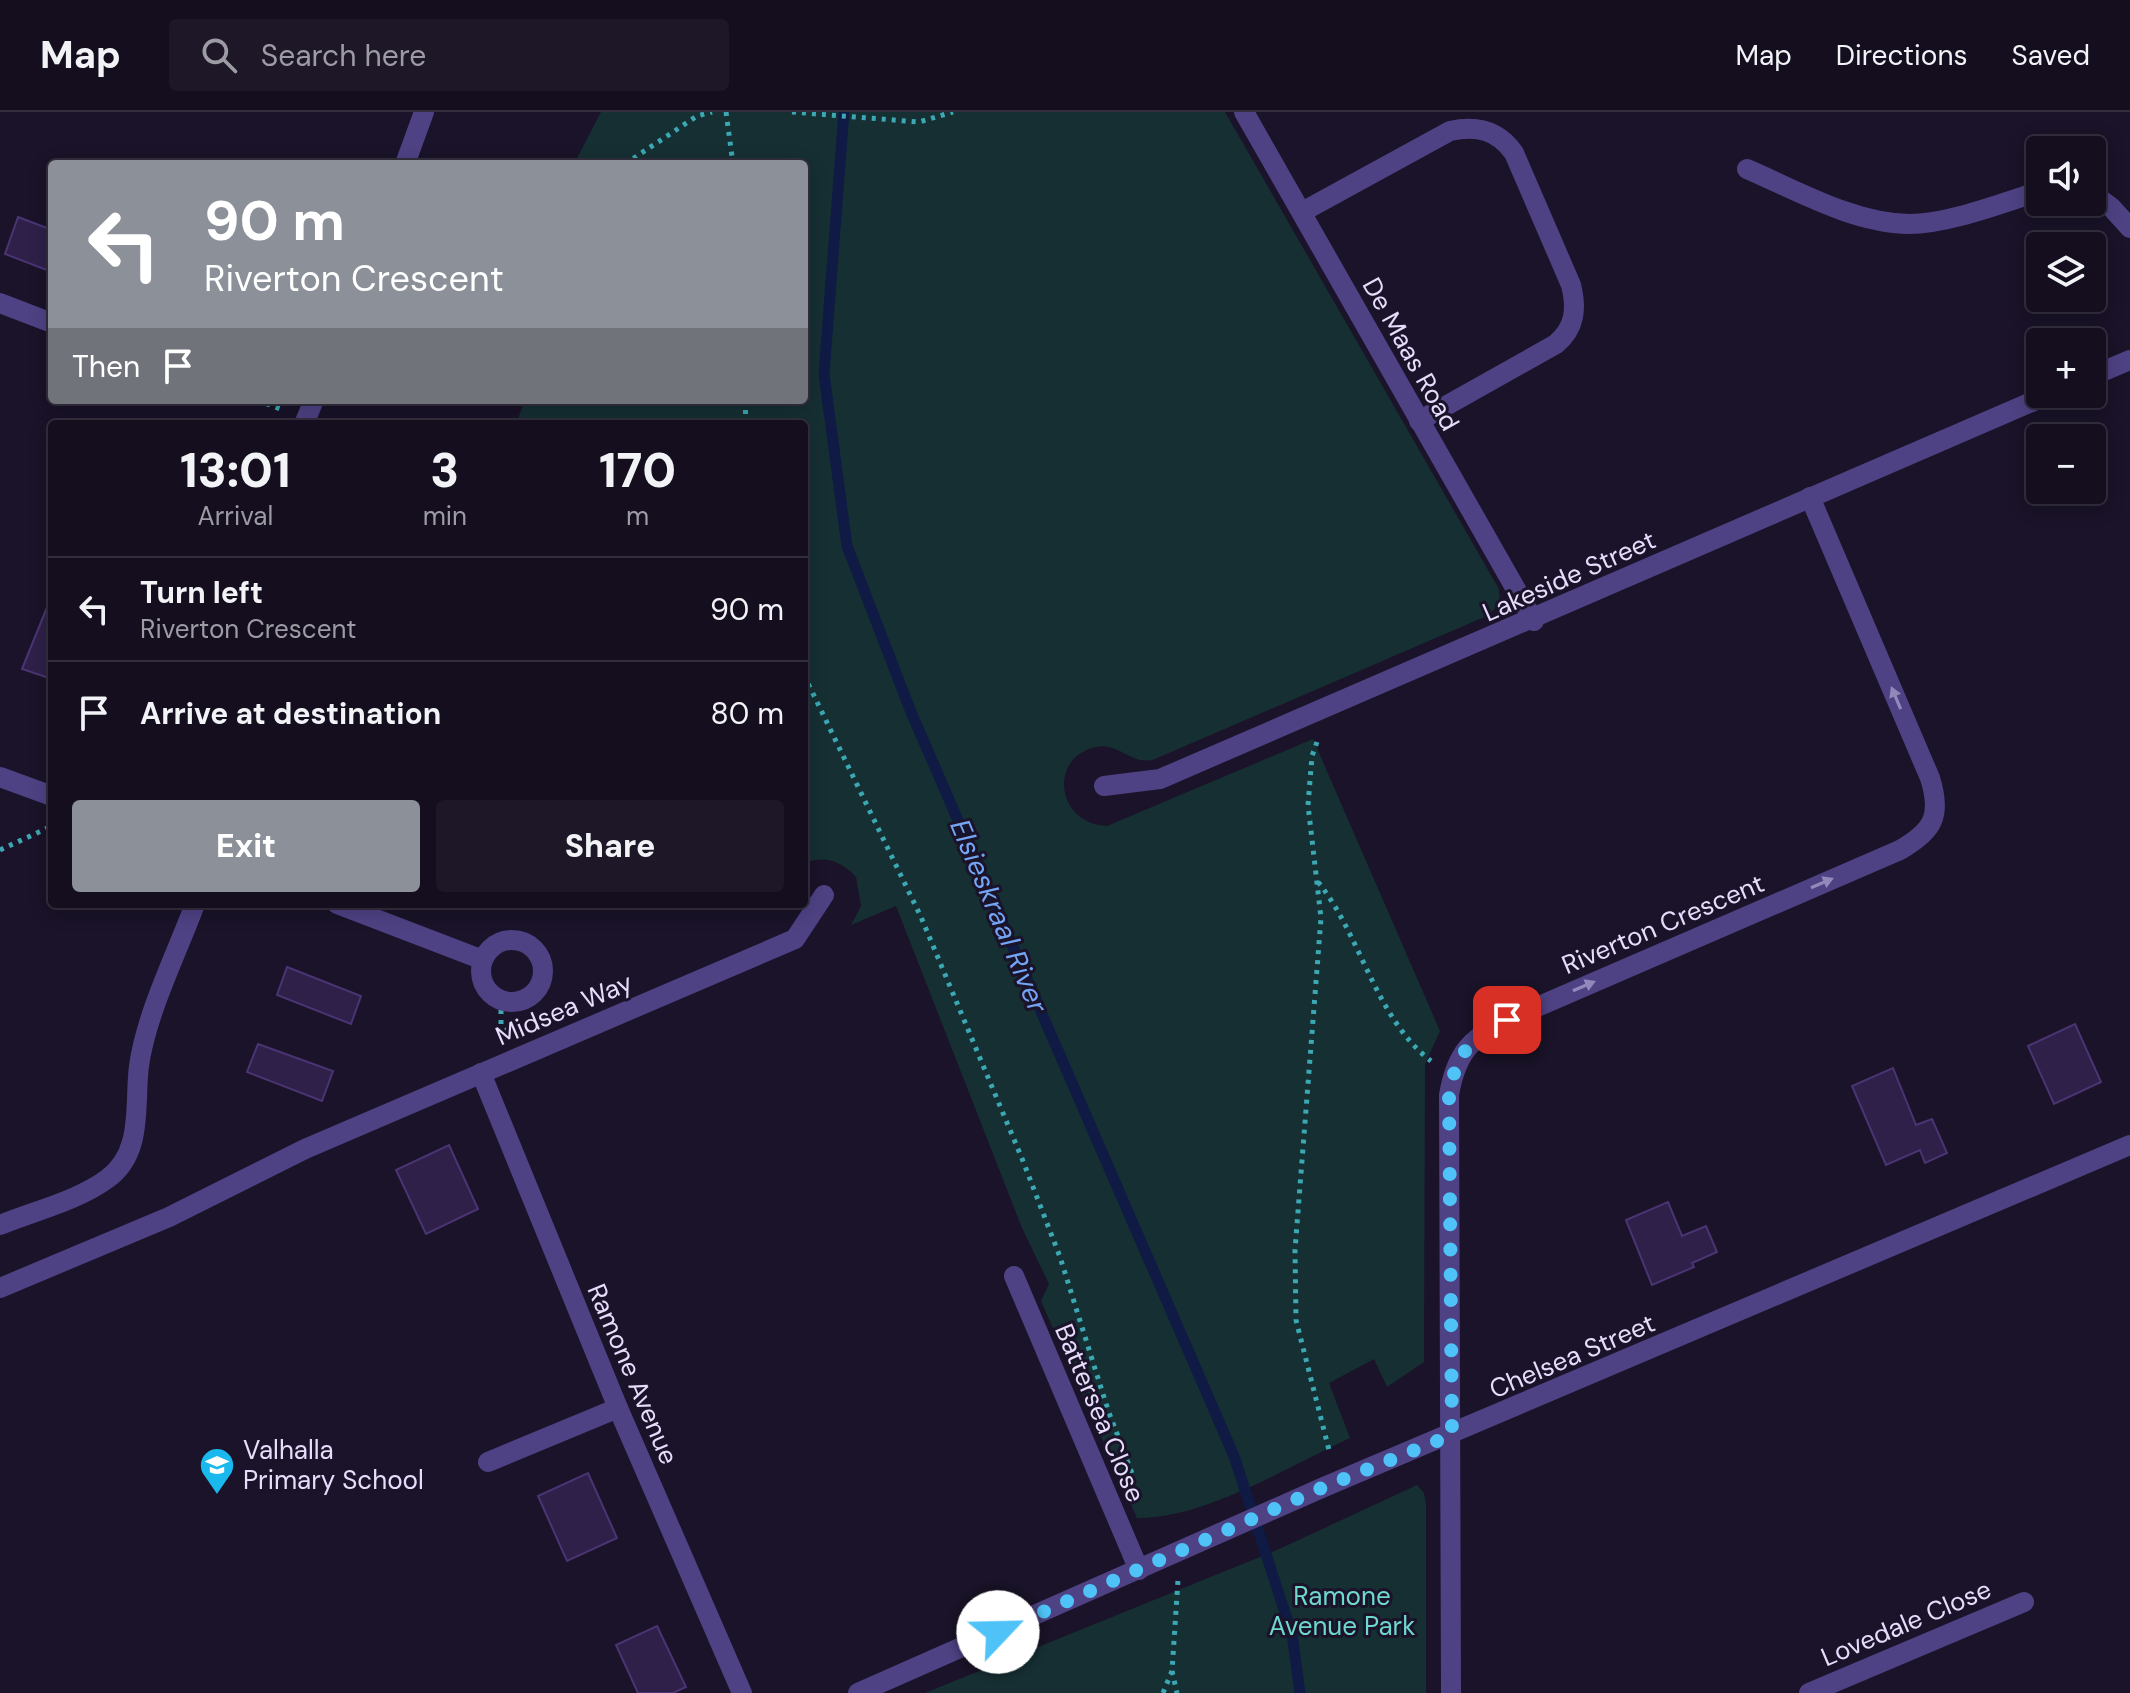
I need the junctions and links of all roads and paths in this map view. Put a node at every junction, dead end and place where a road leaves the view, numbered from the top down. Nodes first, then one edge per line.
1 (424, 112) edge
2 (712, 112) edge
3 (726, 112) edge
4 (792, 112) edge
5 (953, 112) edge
6 (1244, 112) edge
7 (406, 160) edge
8 (631, 160) edge
9 (732, 160) edge
10 (1747, 169) dead end
11 (2026, 195) edge
12 (2106, 203) edge
13 (1302, 212) junction
14 (2130, 228) edge
15 (0, 303) edge
16 (48, 321) edge
17 (2130, 360) edge
18 (2106, 370) edge
19 (2026, 404) edge
20 (1419, 421) junction
21 (1810, 497) junction
22 (1534, 621) junction
23 (808, 683) edge
24 (1317, 742) dead end
25 (0, 777) edge
26 (1104, 786) dead end
27 (48, 795) edge
28 (48, 828) edge
29 (0, 850) edge
30 (1317, 881) junction
31 (824, 895) dead end
32 (194, 908) edge
33 (347, 908) edge
34 (483, 960) junction
35 (501, 1000) junction
36 (512, 1036) dead end
37 (1432, 1061) dead end
38 (481, 1073) junction
39 (2130, 1145) edge
40 (0, 1225) edge
41 (1014, 1276) dead end
42 (0, 1288) edge
43 (618, 1408) junction
44 (1452, 1435) junction
45 (1330, 1454) dead end
46 (488, 1462) dead end
47 (1136, 1482) dead end
48 (1139, 1570) junction
49 (1178, 1580) dead end
50 (2024, 1602) dead end
51 (1172, 1671) junction
52 (742, 1693) edge
53 (858, 1693) edge
54 (1163, 1693) edge
55 (1177, 1693) edge
56 (1451, 1693) edge
57 (1809, 1693) edge

1 - 7 street
2 - 8 path
3 - 9 path
4 - 5 path
6 - 13 street, De Maas Road
10 - 11 street
12 - 14 street
13 - 20 street, De Maas Road
13 - 20 street
15 - 16 street
17 - 18 street
19 - 21 street, Lakeside Street
20 - 22 street, De Maas Road
21 - 22 street, Lakeside Street
44 -> 21 street, Riverton Crescent
22 - 26 street, Lakeside Street
23 - 47 path
24 - 30 path
25 - 27 street
28 - 29 path
30 - 37 path
30 - 45 path
31 - 38 street, Midsea Way
32 - 40 street
33 - 34 street
34 - 35 street
34 - 35 street
35 - 36 path
38 - 42 street, Midsea Way
38 - 43 street, Ramone Avenue
39 - 44 street, Chelsea Street
41 - 48 street, Battersea Close
43 - 46 street
43 - 52 street, Ramone Avenue
44 - 48 street, Chelsea Street
44 - 56 street, Riverton Crescent
48 - 53 street, Chelsea Street
49 - 51 path
50 - 57 street, Lovedale Close
51 - 54 path
51 - 55 path

